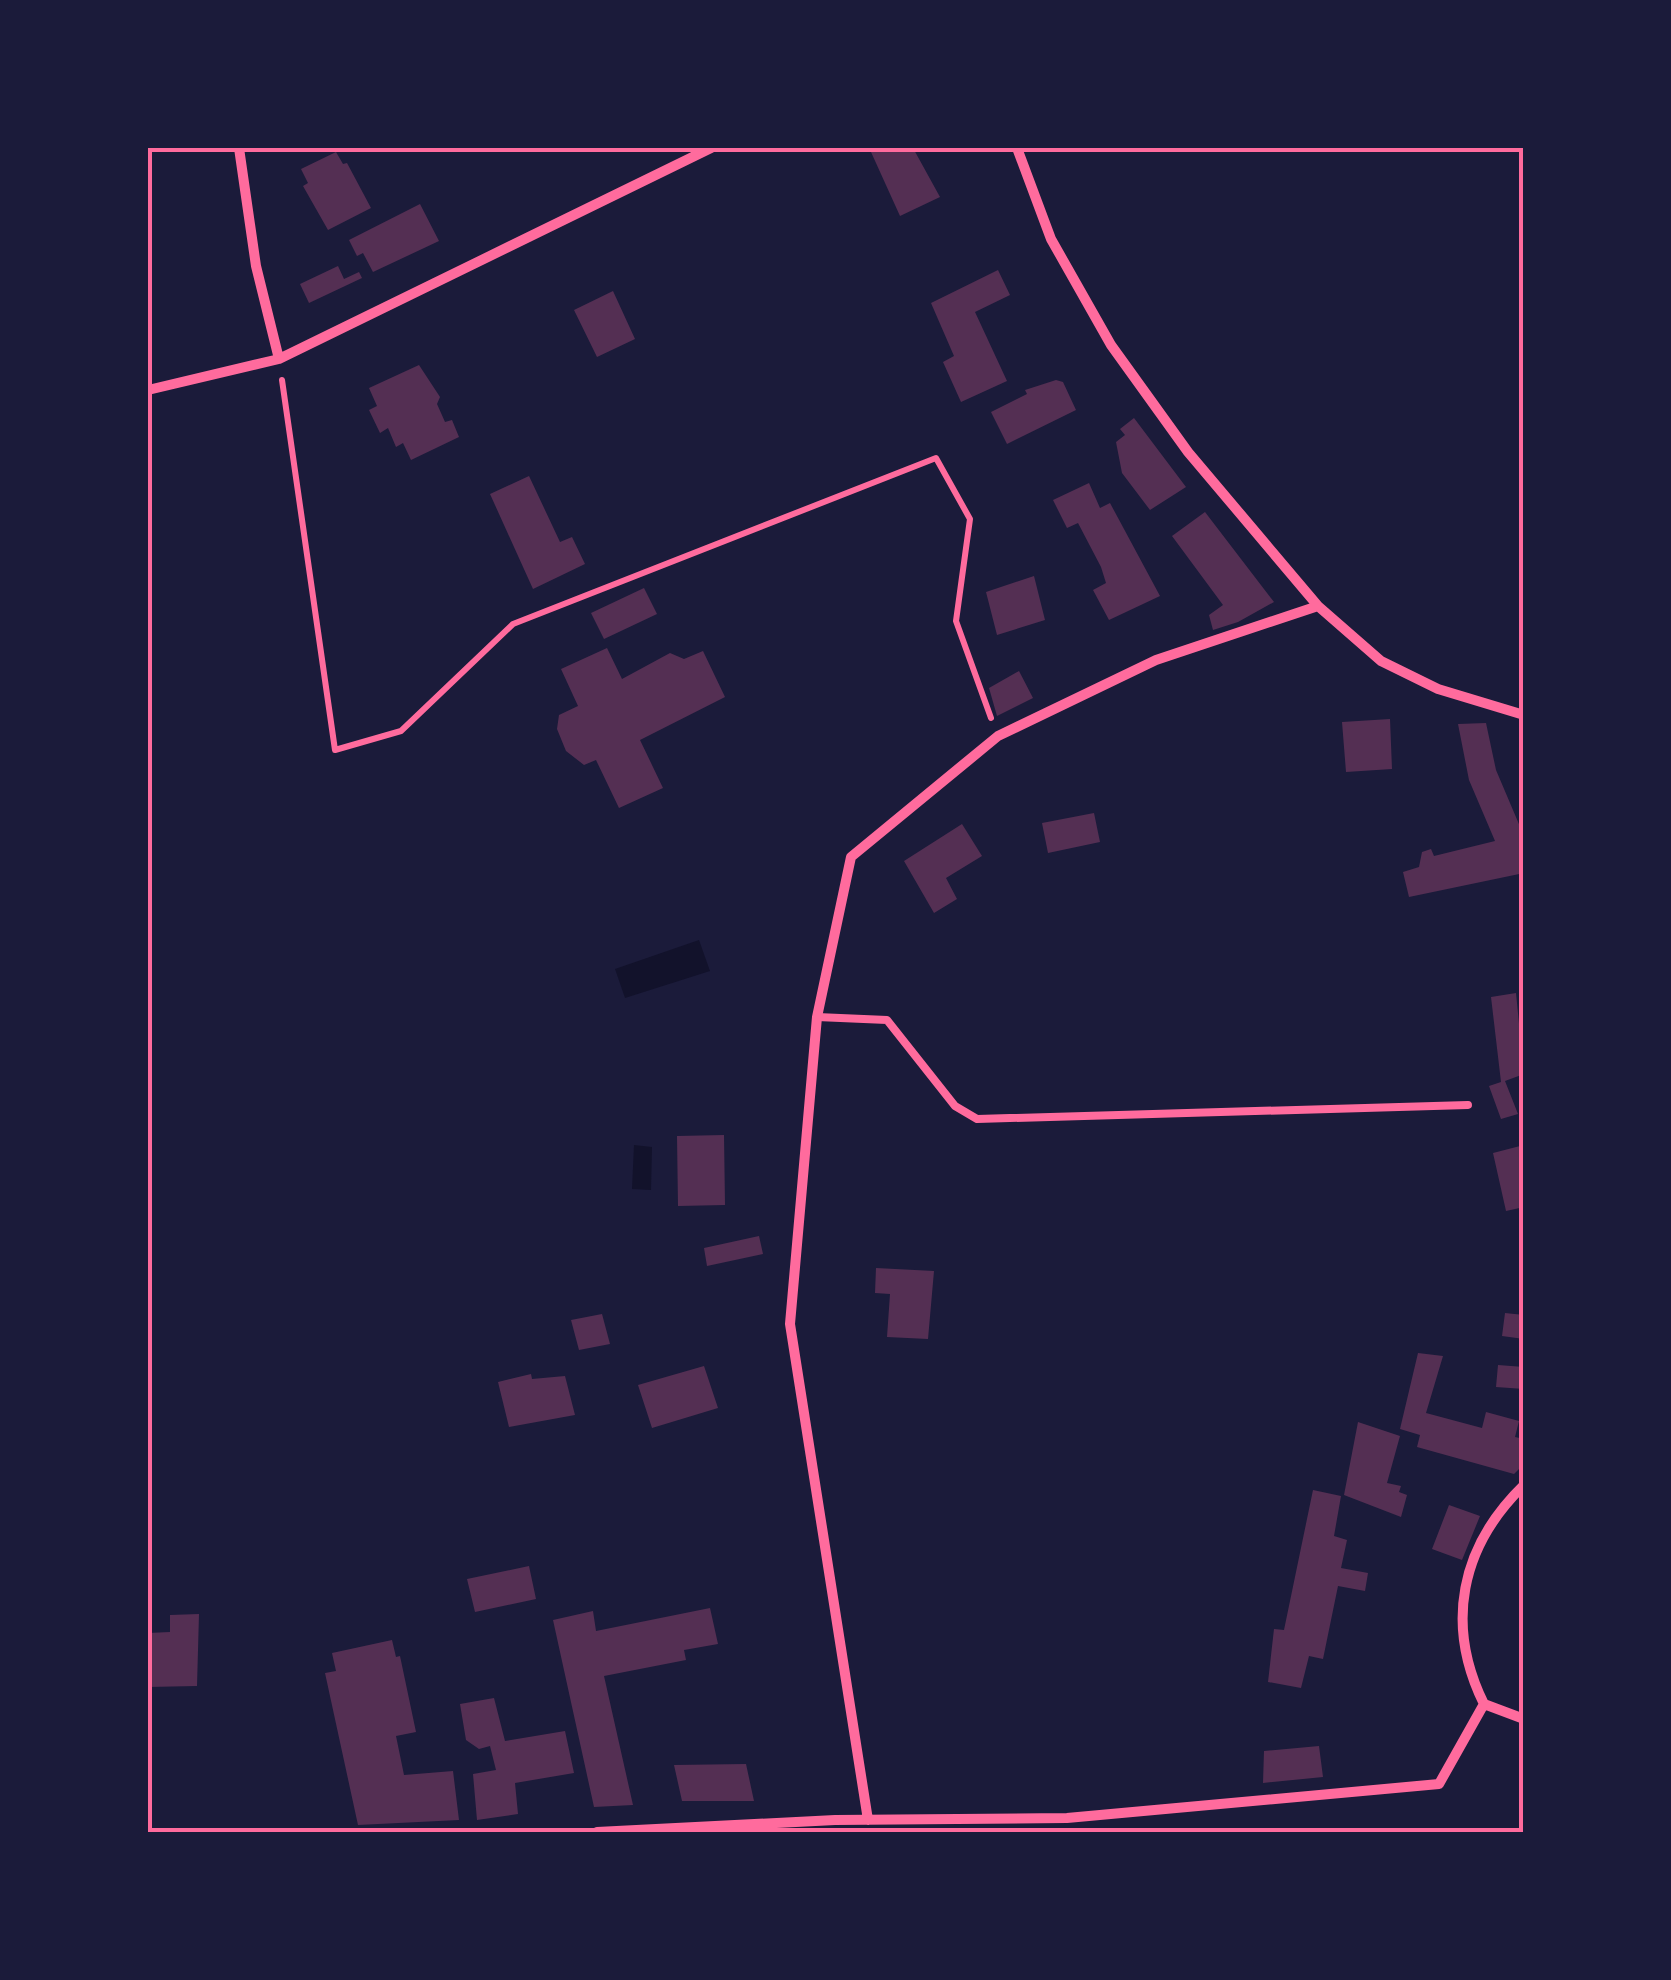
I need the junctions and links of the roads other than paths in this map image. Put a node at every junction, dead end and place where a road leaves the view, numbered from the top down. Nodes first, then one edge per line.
1 (239, 148) edge
2 (711, 148) edge
3 (1017, 148) edge
4 (278, 359) junction
5 (148, 390) edge
6 (1318, 606) junction
7 (1524, 715) edge
8 (817, 1017) junction
9 (1468, 1105) dead end
10 (1521, 1490) edge
11 (1484, 1704) junction
12 (1524, 1719) edge
13 (868, 1820) junction
14 (596, 1832) edge

1 - 4 street
2 - 4 street
3 - 6 street
4 - 5 street
6 - 7 street
6 - 8 street
8 - 9 lane
8 - 13 street
10 - 11 street
11 - 12 street
11 - 13 street
13 - 14 street

